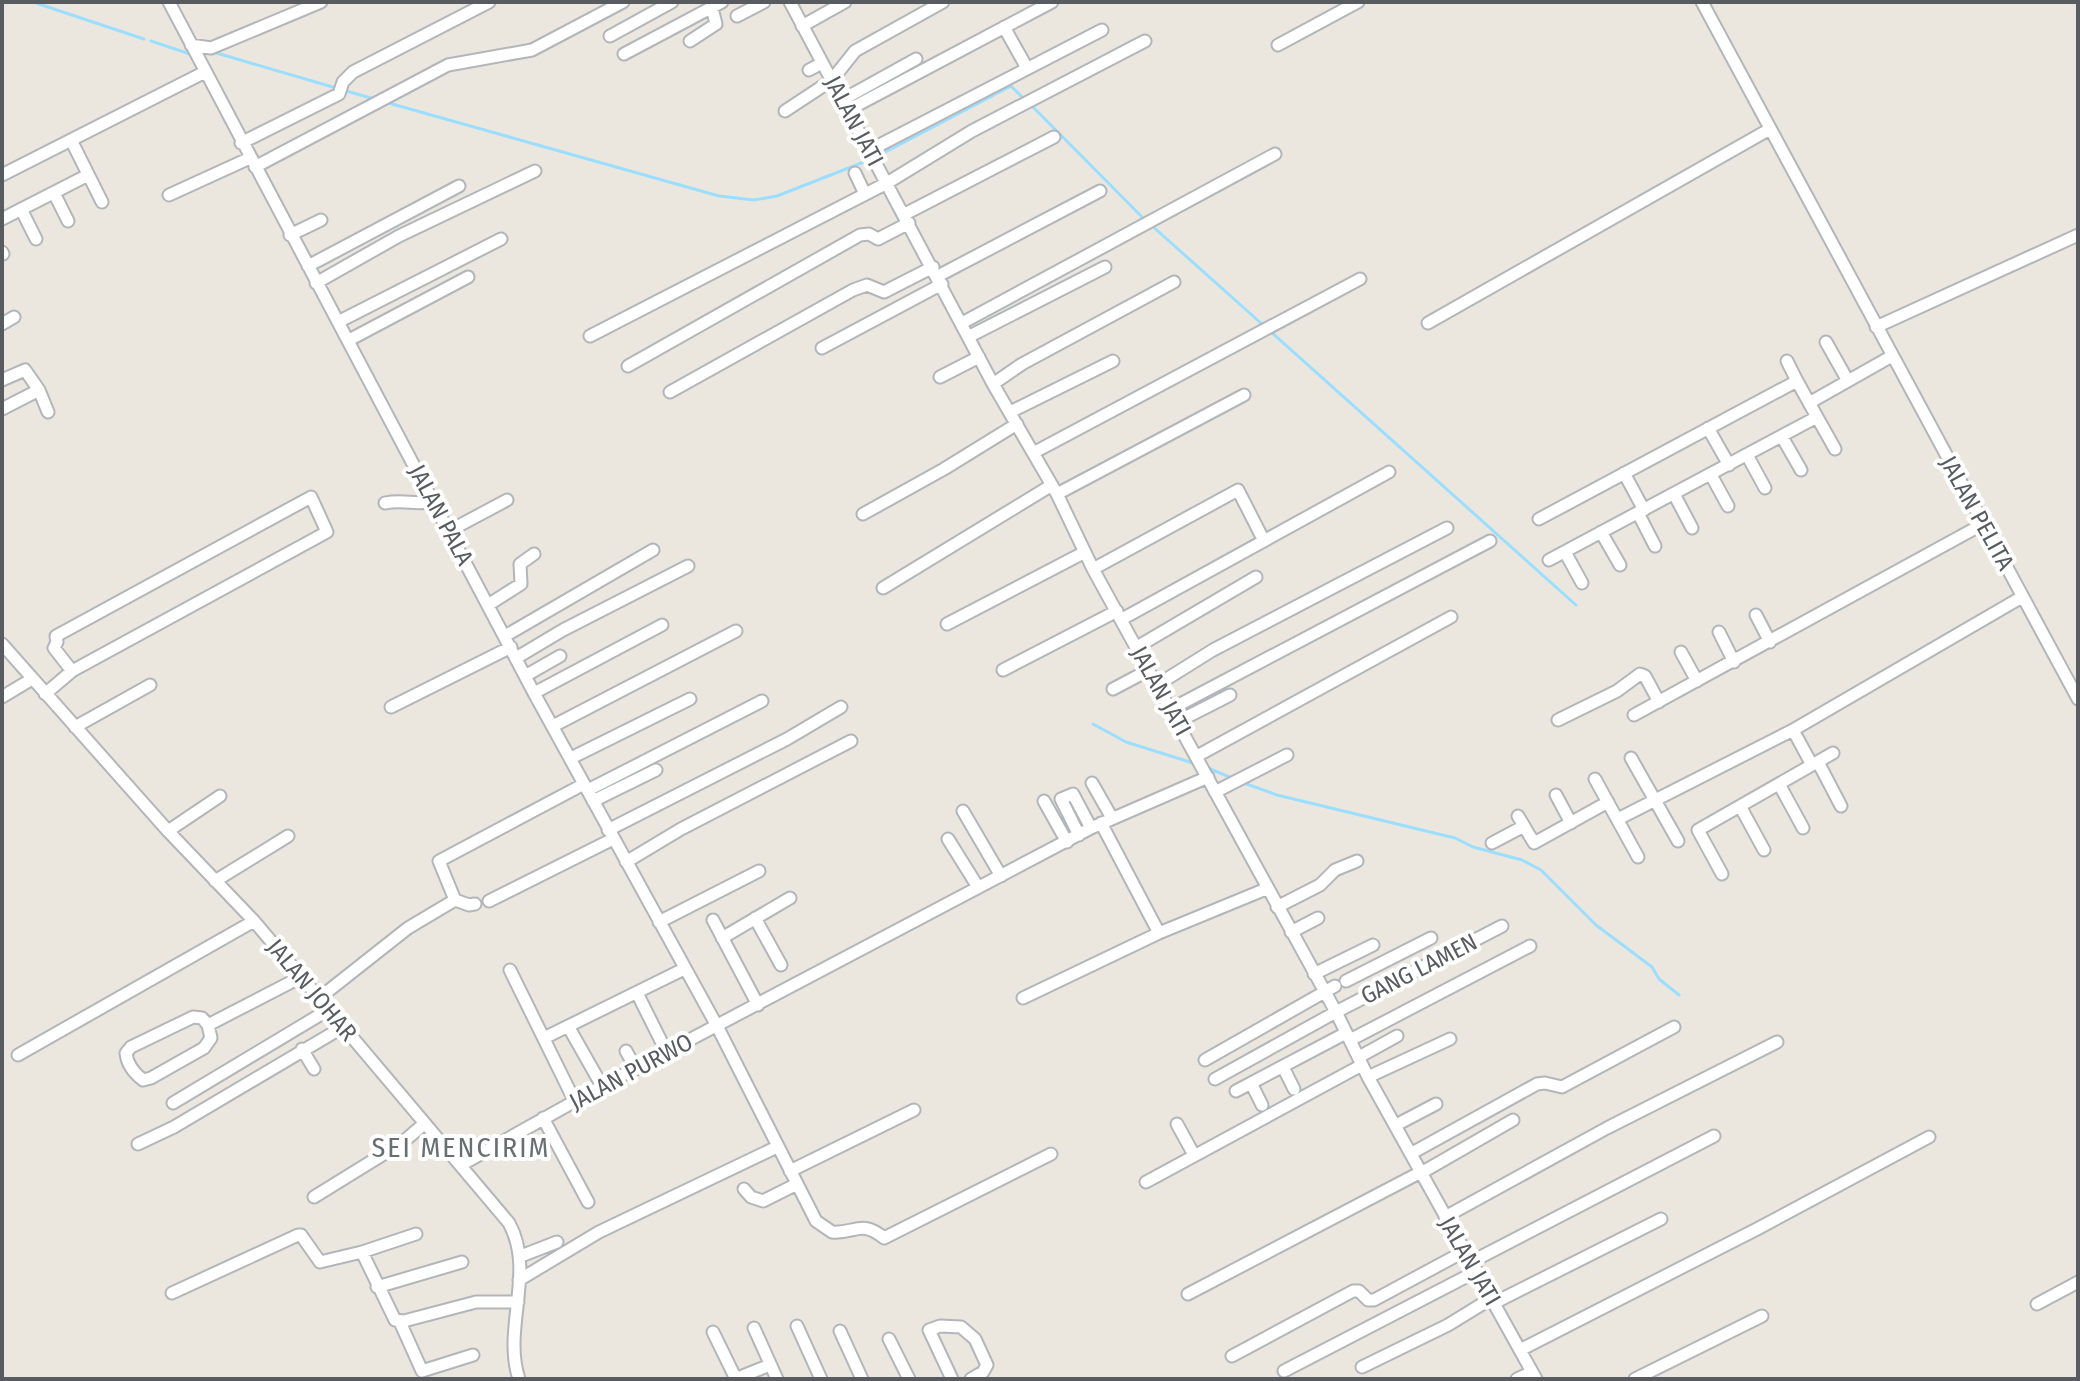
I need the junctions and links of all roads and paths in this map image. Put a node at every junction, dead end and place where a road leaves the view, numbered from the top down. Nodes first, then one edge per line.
1 (169, 2) edge
2 (321, 2) edge
3 (489, 2) edge
4 (623, 2) edge
5 (672, 2) edge
6 (764, 2) edge
7 (790, 2) edge
8 (845, 2) edge
9 (943, 2) edge
10 (1052, 2) edge
11 (1358, 2) edge
12 (1702, 2) edge
13 (717, 5) edge
14 (737, 16) dead end
15 (802, 26) junction
16 (1004, 27) junction
17 (1102, 30) dead end
18 (610, 36) dead end
19 (690, 41) dead end
20 (1145, 41) dead end
21 (191, 45) junction
22 (1278, 45) dead end
23 (624, 54) dead end
24 (916, 59) dead end
25 (822, 63) junction
26 (1027, 68) junction
27 (809, 70) dead end
28 (205, 72) junction
29 (832, 80) junction
30 (845, 105) junction
31 (785, 111) dead end
32 (1770, 129) junction
33 (1054, 137) dead end
34 (71, 140) junction
35 (241, 143) junction
36 (870, 152) junction
37 (1275, 154) dead end
38 (252, 162) junction
39 (535, 171) dead end
40 (855, 173) dead end
41 (2, 175) edge
42 (88, 175) junction
43 (887, 183) junction
44 (459, 186) dead end
45 (1100, 191) dead end
46 (54, 193) junction
47 (865, 194) junction
48 (169, 195) dead end
49 (102, 202) dead end
50 (21, 209) junction
51 (907, 218) junction
52 (2, 219) edge
53 (321, 220) dead end
54 (68, 221) dead end
55 (290, 235) junction
56 (2078, 235) edge
57 (36, 239) dead end
58 (501, 239) dead end
59 (308, 266) junction
60 (1105, 267) dead end
61 (937, 276) junction
62 (468, 277) dead end
63 (1360, 279) dead end
64 (1174, 282) dead end
65 (316, 283) junction
66 (14, 317) dead end
67 (338, 322) junction
68 (962, 323) junction
69 (1428, 323) dead end
70 (2, 324) edge
71 (1876, 327) junction
72 (590, 336) dead end
73 (968, 337) junction
74 (349, 340) junction
75 (1826, 342) dead end
76 (822, 348) dead end
77 (1892, 356) junction
78 (979, 357) junction
79 (1113, 361) dead end
80 (1787, 361) dead end
81 (628, 366) dead end
82 (940, 377) dead end
83 (2, 380) edge
84 (1797, 381) junction
85 (1848, 381) junction
86 (993, 384) junction
87 (39, 390) junction
88 (670, 392) dead end
89 (1244, 395) dead end
90 (1809, 403) junction
91 (2, 409) edge
92 (48, 412) dead end
93 (1010, 412) junction
94 (1817, 417) junction
95 (1017, 424) junction
96 (1708, 428) junction
97 (1782, 437) junction
98 (1835, 449) dead end
99 (1033, 453) junction
100 (1747, 455) junction
101 (1729, 465) junction
102 (1801, 470) dead end
103 (1389, 472) dead end
104 (1624, 473) junction
105 (1711, 475) junction
106 (1765, 488) dead end
107 (1054, 490) junction
108 (1674, 494) junction
109 (507, 500) dead end
110 (433, 501) junction
111 (385, 503) dead end
112 (1728, 506) dead end
113 (1641, 511) junction
114 (863, 514) dead end
115 (1539, 519) dead end
116 (1983, 524) junction
117 (1447, 528) dead end
118 (1692, 528) dead end
119 (449, 531) junction
120 (1601, 532) junction
121 (1264, 541) junction
122 (1490, 541) dead end
123 (1655, 546) dead end
124 (653, 550) dead end
125 (1085, 552) junction
126 (1565, 552) junction
127 (534, 554) dead end
128 (1549, 560) dead end
129 (1620, 565) dead end
130 (688, 566) dead end
131 (1093, 569) junction
132 (1256, 577) dead end
133 (1582, 583) dead end
134 (883, 588) dead end
135 (2022, 597) junction
136 (488, 605) junction
137 (1120, 615) junction
138 (1756, 615) dead end
139 (1451, 617) dead end
140 (947, 624) dead end
141 (662, 625) dead end
142 (736, 631) dead end
143 (1719, 632) dead end
144 (1770, 642) junction
145 (2, 644) edge
146 (511, 647) junction
147 (1137, 647) junction
148 (1681, 652) dead end
149 (560, 656) dead end
150 (1734, 662) junction
151 (1003, 670) dead end
152 (1149, 670) junction
153 (72, 671) junction
154 (525, 676) junction
155 (32, 679) junction
156 (1697, 681) junction
157 (150, 685) dead end
158 (1157, 685) junction
159 (1113, 689) dead end
160 (534, 693) junction
161 (45, 694) junction
162 (1230, 695) dead end
163 (2, 697) edge
164 (690, 699) dead end
165 (2078, 699) edge
166 (762, 701) dead end
167 (1659, 702) junction
168 (391, 707) dead end
169 (841, 707) dead end
170 (1171, 709) junction
171 (1634, 715) dead end
172 (1558, 720) dead end
173 (1177, 722) junction
174 (553, 726) junction
175 (75, 727) junction
176 (1793, 730) junction
177 (851, 741) dead end
178 (1833, 753) dead end
179 (1287, 755) dead end
180 (571, 758) junction
181 (1631, 758) dead end
182 (1815, 763) junction
183 (1202, 766) junction
184 (656, 770) dead end
185 (1595, 779) dead end
186 (1092, 783) dead end
187 (1779, 784) junction
188 (1220, 789) junction
189 (588, 792) junction
190 (1556, 795) dead end
191 (220, 796) dead end
192 (1044, 801) dead end
193 (1655, 801) junction
194 (1608, 802) junction
195 (1740, 806) junction
196 (1841, 806) dead end
197 (963, 811) dead end
198 (1618, 819) junction
199 (1101, 823) junction
200 (1571, 823) junction
201 (1803, 828) dead end
202 (168, 831) junction
203 (610, 834) junction
204 (1079, 835) junction
205 (288, 836) dead end
206 (948, 839) dead end
207 (1678, 841) dead end
208 (1067, 842) junction
209 (1492, 843) dead end
210 (1764, 850) dead end
211 (1638, 857) dead end
212 (1357, 861) dead end
213 (626, 862) junction
214 (759, 871) dead end
215 (1722, 874) dead end
216 (1001, 876) junction
217 (215, 881) junction
218 (978, 887) junction
219 (1266, 889) junction
220 (790, 898) dead end
221 (455, 900) junction
222 (489, 901) dead end
223 (475, 904) dead end
224 (1277, 907) junction
225 (755, 918) junction
226 (1318, 918) dead end
227 (713, 920) dead end
228 (254, 921) junction
229 (659, 922) junction
230 (1502, 926) dead end
231 (1291, 932) junction
232 (1159, 933) junction
233 (722, 938) junction
234 (1431, 938) dead end
235 (1373, 945) dead end
236 (1530, 946) dead end
237 (781, 965) dead end
238 (684, 969) junction
239 (510, 970) dead end
240 (1314, 974) junction
241 (299, 978) junction
242 (1335, 986) junction
243 (637, 993) junction
244 (1023, 998) dead end
245 (318, 999) junction
246 (758, 1005) junction
247 (328, 1010) junction
248 (1336, 1012) junction
249 (208, 1025) junction
250 (568, 1026) junction
251 (717, 1026) junction
252 (343, 1027) junction
253 (1674, 1027) dead end
254 (1348, 1036) junction
255 (1397, 1036) dead end
256 (544, 1038) junction
257 (1450, 1039) dead end
258 (1777, 1042) dead end
259 (302, 1049) junction
260 (626, 1051) dead end
261 (667, 1053) junction
262 (18, 1055) dead end
263 (1205, 1060) dead end
264 (1361, 1061) junction
265 (1283, 1067) junction
266 (314, 1069) dead end
267 (636, 1069) junction
268 (1368, 1077) junction
269 (1215, 1079) dead end
270 (1251, 1083) junction
271 (602, 1086) junction
272 (1294, 1089) dead end
273 (1236, 1091) dead end
274 (575, 1102) junction
275 (173, 1103) dead end
276 (1436, 1104) dead end
277 (1262, 1105) dead end
278 (914, 1110) dead end
279 (543, 1118) junction
280 (1513, 1120) dead end
281 (424, 1124) junction
282 (1177, 1124) dead end
283 (1396, 1125) junction
284 (1714, 1136) dead end
285 (1929, 1137) dead end
286 (138, 1144) dead end
287 (777, 1147) junction
288 (1412, 1153) junction
289 (1051, 1154) dead end
290 (1194, 1155) junction
291 (461, 1165) junction
292 (790, 1171) junction
293 (1421, 1172) junction
294 (1146, 1182) dead end
295 (797, 1184) junction
296 (744, 1189) dead end
297 (314, 1197) dead end
298 (588, 1202) dead end
299 (1445, 1217) junction
300 (1661, 1219) dead end
301 (416, 1234) dead end
302 (557, 1242) dead end
303 (362, 1252) junction
304 (521, 1256) junction
305 (462, 1262) dead end
306 (1471, 1262) junction
307 (519, 1280) junction
308 (2078, 1282) edge
309 (377, 1287) junction
310 (172, 1293) dead end
311 (1188, 1294) dead end
312 (1493, 1301) junction
313 (518, 1302) junction
314 (2037, 1304) dead end
315 (1762, 1316) dead end
316 (400, 1322) junction
317 (797, 1326) dead end
318 (754, 1328) dead end
319 (840, 1331) dead end
320 (713, 1332) dead end
321 (889, 1339) dead end
322 (1520, 1350) junction
323 (473, 1355) dead end
324 (1232, 1356) dead end
325 (770, 1365) junction
326 (1362, 1367) dead end
327 (1284, 1371) dead end
328 (1534, 1375) edge
329 (519, 1379) edge
330 (735, 1379) edge
331 (777, 1379) edge
332 (821, 1379) edge
333 (862, 1379) edge
334 (909, 1379) edge
335 (952, 1379) edge
336 (971, 1379) edge
337 (1517, 1379) edge
338 (1635, 1379) edge

1 - 21 street, JALAN PALA
2 - 21 street
3 - 35 street
4 - 38 street
5 - 18 street
6 - 14 street
7 - 15 street, JALAN JATI
8 - 15 street
9 - 29 street
10 - 16 street
11 - 22 street
12 - 32 street, JALAN PELITA
13 - 19 street
13 - 23 street
15 - 25 street, JALAN JATI
16 - 26 street
16 - 30 street
17 - 26 street
20 - 43 street
21 - 28 street, JALAN PALA
24 - 30 street
25 - 27 street
25 - 29 street, JALAN JATI
26 - 36 street
28 - 34 street
28 - 35 street, JALAN PALA
29 - 30 street, JALAN JATI
29 - 31 street
30 - 36 street, JALAN JATI
32 - 69 street
32 - 71 street, JALAN PELITA
33 - 51 street
34 - 41 street
34 - 42 street
35 - 38 street, JALAN PALA
36 - 43 street, JALAN JATI
37 - 68 street
38 - 48 street
38 - 55 street, JALAN PALA
39 - 65 street
40 - 47 street
42 - 46 street
42 - 49 street
43 - 47 street
43 - 51 street, JALAN JATI
44 - 59 street
45 - 61 street
46 - 50 street
46 - 54 street
47 - 72 street
50 - 52 street
50 - 57 street
51 - 61 street, JALAN JATI
51 - 81 street
53 - 55 street
55 - 59 street, JALAN PALA
56 - 71 street
58 - 67 street
59 - 65 street, JALAN PALA
60 - 73 street
61 - 68 street, JALAN JATI
61 - 76 street
61 - 88 street
62 - 74 street
63 - 99 street
64 - 86 street
65 - 67 street, JALAN PALA
66 - 70 street
67 - 74 street, JALAN PALA
68 - 73 street, JALAN JATI
71 - 77 street, JALAN PELITA
73 - 78 street, JALAN JATI
74 - 110 street, JALAN PALA
75 - 85 street
77 - 85 street
77 - 116 street, JALAN PELITA
78 - 82 street
78 - 86 street, JALAN JATI
79 - 93 street
80 - 84 street
83 - 87 street
84 - 90 street
84 - 96 street
85 - 90 street
86 - 93 street, JALAN JATI
87 - 91 street
87 - 92 street
89 - 107 street
90 - 94 street
93 - 95 street, JALAN JATI
94 - 97 street
94 - 98 street
95 - 99 street, JALAN JATI
95 - 114 street
96 - 101 street
96 - 104 street
97 - 100 street
97 - 102 street
99 - 107 street, JALAN JATI
100 - 101 street
100 - 106 street
101 - 105 street
103 - 121 street
104 - 113 street
104 - 115 street
105 - 108 street
105 - 112 street
107 - 125 street, JALAN JATI
107 - 134 street
108 - 113 street
108 - 118 street
109 - 119 street
110 - 111 street
110 - 119 street, JALAN PALA
113 - 120 street
113 - 123 street
116 - 135 street, JALAN PELITA
116 - 144 street
117 - 158 street
119 - 136 street, JALAN PALA
120 - 126 street
120 - 129 street
121 - 131 street
121 - 137 street
122 - 170 street
124 - 146 street
125 - 131 street, JALAN JATI
125 - 140 street
126 - 128 street
126 - 133 street
127 - 136 street
130 - 146 street
131 - 137 street, JALAN JATI
132 - 147 street
135 - 165 street, JALAN PELITA
135 - 176 street
136 - 146 street, JALAN PALA
137 - 147 street, JALAN JATI
137 - 151 street
138 - 144 street
139 - 183 street, JALAN PURWO
141 - 160 street
142 - 174 street
143 - 150 street
144 - 150 street
145 - 155 street, JALAN JOHAR
146 - 154 street, JALAN PALA
146 - 168 street
147 - 152 street, JALAN JATI
148 - 156 street
149 - 154 street
150 - 156 street
152 - 158 street, JALAN JATI
152 - 159 street
153 - 153 street
153 - 161 street
154 - 160 street, JALAN PALA
155 - 161 street, JALAN JOHAR
155 - 163 street
156 - 167 street
157 - 175 street
158 - 170 street, JALAN JATI
160 - 174 street, JALAN PALA
161 - 175 street, JALAN JOHAR
162 - 173 street
164 - 180 street
166 - 189 street
167 - 171 street
167 - 172 street
169 - 203 street
170 - 173 street, JALAN JATI
173 - 183 street, JALAN JATI
174 - 180 street, JALAN PALA
175 - 202 street, JALAN JOHAR
176 - 182 street
176 - 193 street
177 - 213 street
178 - 182 street
179 - 188 street
180 - 189 street, JALAN PALA
181 - 193 street
182 - 187 street
182 - 196 street
183 - 188 street, JALAN JATI
183 - 199 street, JALAN PURWO
184 - 189 street
185 - 194 street
186 - 199 street
187 - 195 street
187 - 201 street
188 - 219 street, JALAN JATI
189 - 203 street, JALAN PALA
189 - 221 street
190 - 200 street
191 - 202 street
192 - 208 street
193 - 198 street
193 - 207 street
194 - 198 street
194 - 200 street
195 - 210 street
195 - 215 street
197 - 216 street
198 - 211 street
199 - 204 street, JALAN PURWO
199 - 204 street
199 - 232 street
200 - 209 street
202 - 217 street, JALAN JOHAR
203 - 213 street, JALAN PALA
203 - 222 street
204 - 208 street, JALAN PURWO
205 - 217 street
206 - 218 street
208 - 216 street, JALAN PURWO
212 - 224 street
213 - 229 street, JALAN PALA
214 - 229 street
216 - 218 street, JALAN PURWO
217 - 228 street, JALAN JOHAR
218 - 246 street, JALAN PURWO
219 - 224 street, JALAN JATI
219 - 232 street
220 - 225 street
221 - 223 street
221 - 245 street
224 - 231 street, JALAN JATI
225 - 233 street
225 - 237 street
226 - 231 street
227 - 233 street
228 - 241 street, JALAN JOHAR
228 - 262 street
229 - 238 street, JALAN PALA
230 - 248 street, GANG LAMEN
231 - 240 street, JALAN JATI
232 - 244 street
233 - 246 street
234 - 242 street
235 - 240 street
236 - 254 street
238 - 243 street
238 - 251 street, JALAN PALA
239 - 256 street
240 - 242 street, JALAN JATI
241 - 245 street, JALAN JOHAR
241 - 249 street
242 - 248 street, JALAN JATI
242 - 263 street
243 - 250 street
243 - 261 street
245 - 247 street, JALAN JOHAR
246 - 251 street, JALAN PURWO
247 - 252 street, JALAN JOHAR
247 - 275 street
248 - 254 street, JALAN JATI
248 - 269 street, GANG LAMEN
249 - 249 street
250 - 256 street
250 - 271 street
251 - 261 street, JALAN PURWO
251 - 287 street, JALAN PALA
252 - 259 street
252 - 281 street, JALAN JOHAR
253 - 288 street
254 - 264 street, JALAN JATI
254 - 265 street
255 - 264 street
256 - 274 street
257 - 268 street
258 - 299 street
259 - 266 street
259 - 286 street
260 - 267 street
261 - 267 street, JALAN PURWO
264 - 268 street, JALAN JATI
264 - 290 street
265 - 270 street
265 - 272 street
267 - 271 street, JALAN PURWO
268 - 283 street, JALAN JATI
270 - 273 street
270 - 277 street
271 - 274 street, JALAN PURWO
274 - 279 street, JALAN PURWO
276 - 283 street
278 - 292 street
279 - 291 street, JALAN PURWO
279 - 298 street
280 - 293 street
281 - 291 street, JALAN JOHAR
281 - 297 street
282 - 290 street
283 - 288 street, JALAN JATI
284 - 306 street
285 - 322 street
287 - 292 street, JALAN PALA
287 - 307 street
288 - 293 street, JALAN JATI
289 - 295 street, JALAN PALA
290 - 294 street
291 - 304 street, JALAN JOHAR
292 - 295 street, JALAN PALA
293 - 299 street, JALAN JATI
293 - 311 street
295 - 296 street
299 - 306 street, JALAN JATI
300 - 312 street
301 - 303 street
302 - 304 street
303 - 309 street
303 - 310 street
304 - 307 street, JALAN JOHAR
305 - 309 street
306 - 312 street, JALAN JATI
306 - 324 street
306 - 327 street
307 - 313 street, JALAN JOHAR
308 - 314 street
309 - 316 street
312 - 322 street, JALAN JATI
312 - 326 street
313 - 316 street
313 - 329 street, JALAN JOHAR
315 - 338 street
316 - 323 street
317 - 332 street
318 - 325 street
319 - 333 street
320 - 330 street
321 - 334 street
322 - 328 street, JALAN JATI
325 - 330 street
325 - 331 street
328 - 337 street
335 - 336 street

